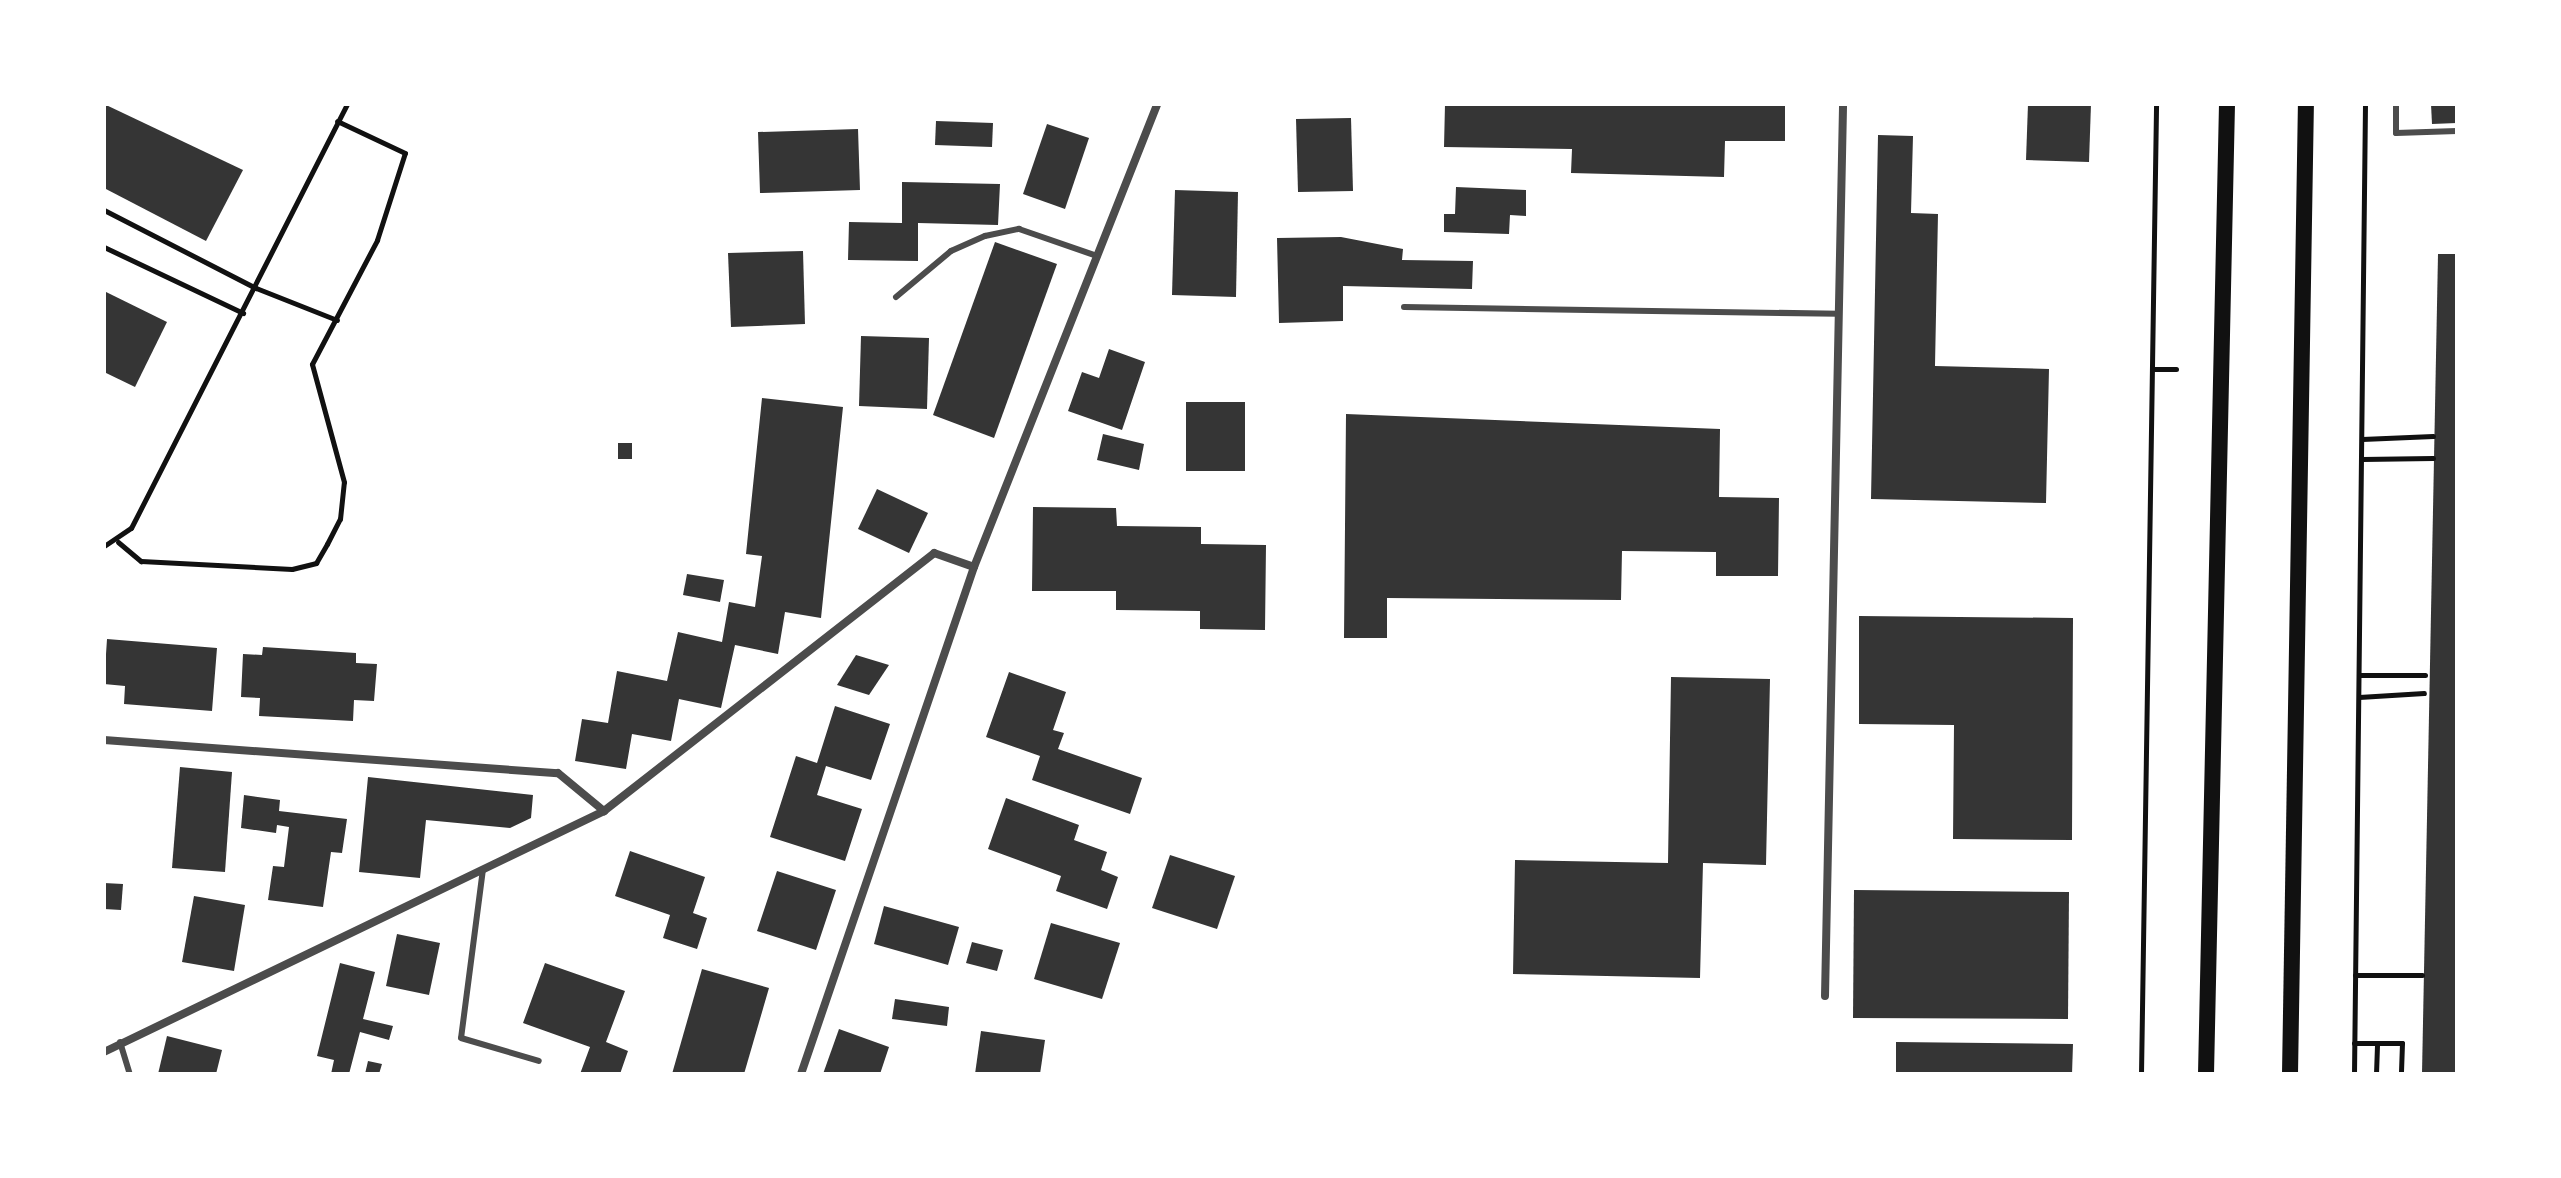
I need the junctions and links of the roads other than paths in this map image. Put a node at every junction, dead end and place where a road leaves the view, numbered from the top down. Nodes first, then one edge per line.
1 (1157, 104) edge
2 (1843, 104) edge
3 (2227, 104) edge
4 (2306, 104) edge
5 (2396, 104) edge
6 (2457, 131) edge
7 (1097, 256) junction
8 (896, 297) dead end
9 (1404, 307) dead end
10 (1839, 314) junction
11 (974, 567) junction
12 (104, 740) edge
13 (604, 811) junction
14 (483, 869) junction
15 (1825, 996) dead end
16 (120, 1042) junction
17 (104, 1052) edge
18 (539, 1061) dead end
19 (130, 1074) edge
20 (801, 1074) edge
21 (2206, 1074) edge
22 (2290, 1074) edge

1 - 7 street
2 - 10 street
3 - 21 main road
4 - 22 main road
5 - 6 lane
7 - 8 lane
7 - 11 street
9 - 10 lane
10 - 15 street
11 - 13 street
11 - 20 street
12 - 13 street
13 - 14 street
14 - 16 street
14 - 18 lane
16 - 17 street
16 - 19 lane

